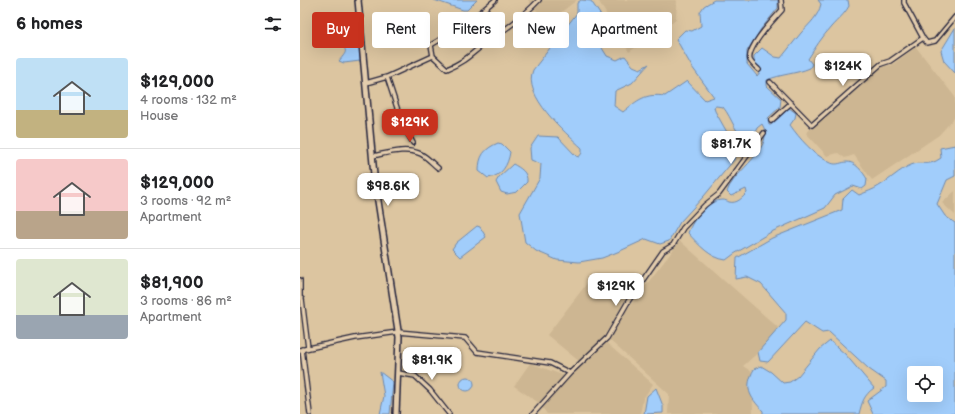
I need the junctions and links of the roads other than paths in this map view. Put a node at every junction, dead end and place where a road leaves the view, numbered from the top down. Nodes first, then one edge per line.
1 (358, 0) edge
2 (495, 0) edge
3 (539, 0) edge
4 (781, 0) edge
5 (904, 0) edge
6 (955, 17) edge
7 (923, 38) junction
8 (433, 56) junction
9 (759, 70) dead end
10 (387, 77) junction
11 (770, 82) dead end
12 (366, 83) junction
13 (791, 103) junction
14 (771, 121) dead end
15 (764, 133) dead end
16 (413, 143) dead end
17 (373, 156) junction
18 (438, 168) dead end
19 (300, 280) edge
20 (398, 332) junction
21 (308, 348) junction
22 (301, 350) edge
23 (398, 373) junction
24 (570, 374) junction
25 (310, 414) edge
26 (396, 414) edge
27 (449, 414) edge
28 (534, 414) edge

1 - 12 street
2 - 8 street
3 - 8 street
4 - 9 street
5 - 7 street
6 - 7 street
7 - 13 street
8 - 10 street
10 - 12 street
10 - 16 street
11 - 13 street
12 - 17 street
13 - 14 street
15 - 24 street
17 - 18 street
17 - 20 street
19 - 21 street
20 - 21 street
20 - 23 street
20 - 24 street
21 - 22 street
22 - 25 street
23 - 26 street
23 - 27 street
24 - 28 street

